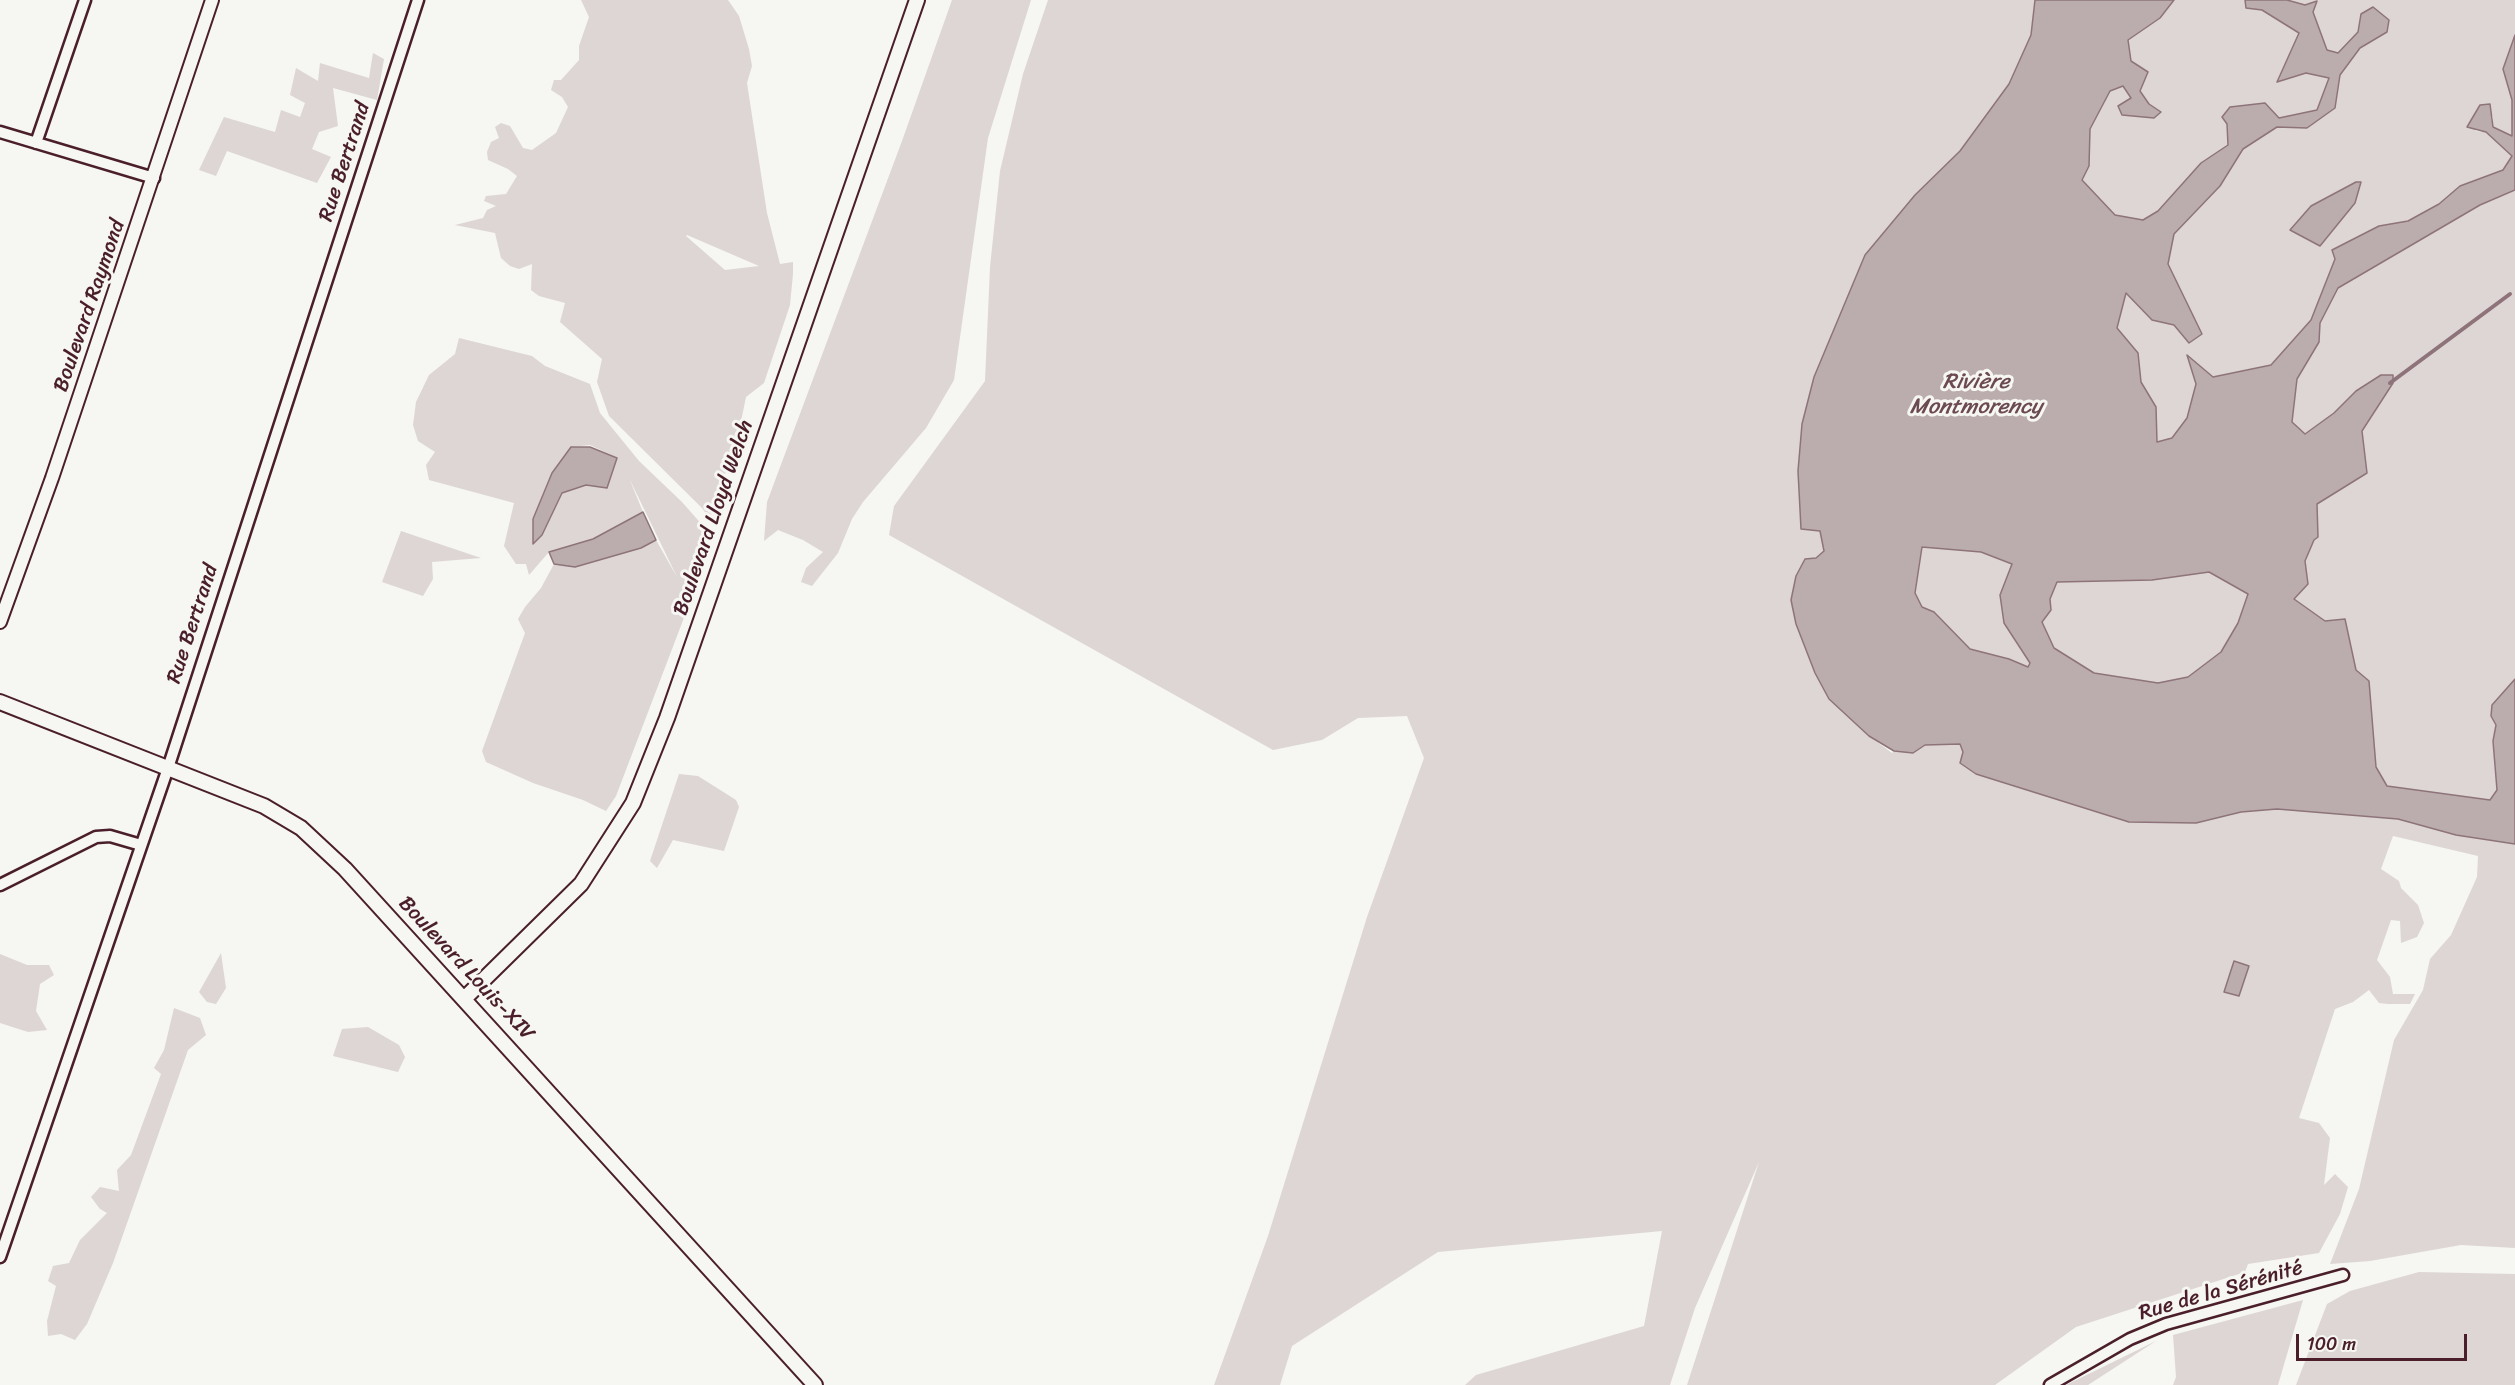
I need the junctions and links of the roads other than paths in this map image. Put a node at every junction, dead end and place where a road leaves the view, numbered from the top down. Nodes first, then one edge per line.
1 (85, 0) edge
2 (212, 0) edge
3 (418, 0) edge
4 (917, 0) edge
5 (0, 132) edge
6 (36, 143) junction
7 (154, 178) junction
8 (0, 622) edge
9 (0, 702) edge
10 (168, 768) junction
11 (141, 845) junction
12 (0, 885) edge
13 (465, 998) junction
14 (0, 1257) edge
15 (2343, 1275) dead end
16 (815, 1385) edge
17 (2050, 1385) edge

1 - 6 street
2 - 7 street, Boulevard Raymond
3 - 10 street, Rue Bertrand
4 - 13 main road, Boulevard Lloyd Welch
5 - 6 street
6 - 7 street
7 - 8 street, Boulevard Raymond
9 - 10 main road, Boulevard Louis-XIV
10 - 11 street, Rue Bertrand
10 - 13 main road, Boulevard Louis-XIV
11 - 12 street
11 - 14 street, Rue Bertrand
13 - 16 main road, Boulevard Louis-XIV
15 - 17 street, Rue de la Sérénité

